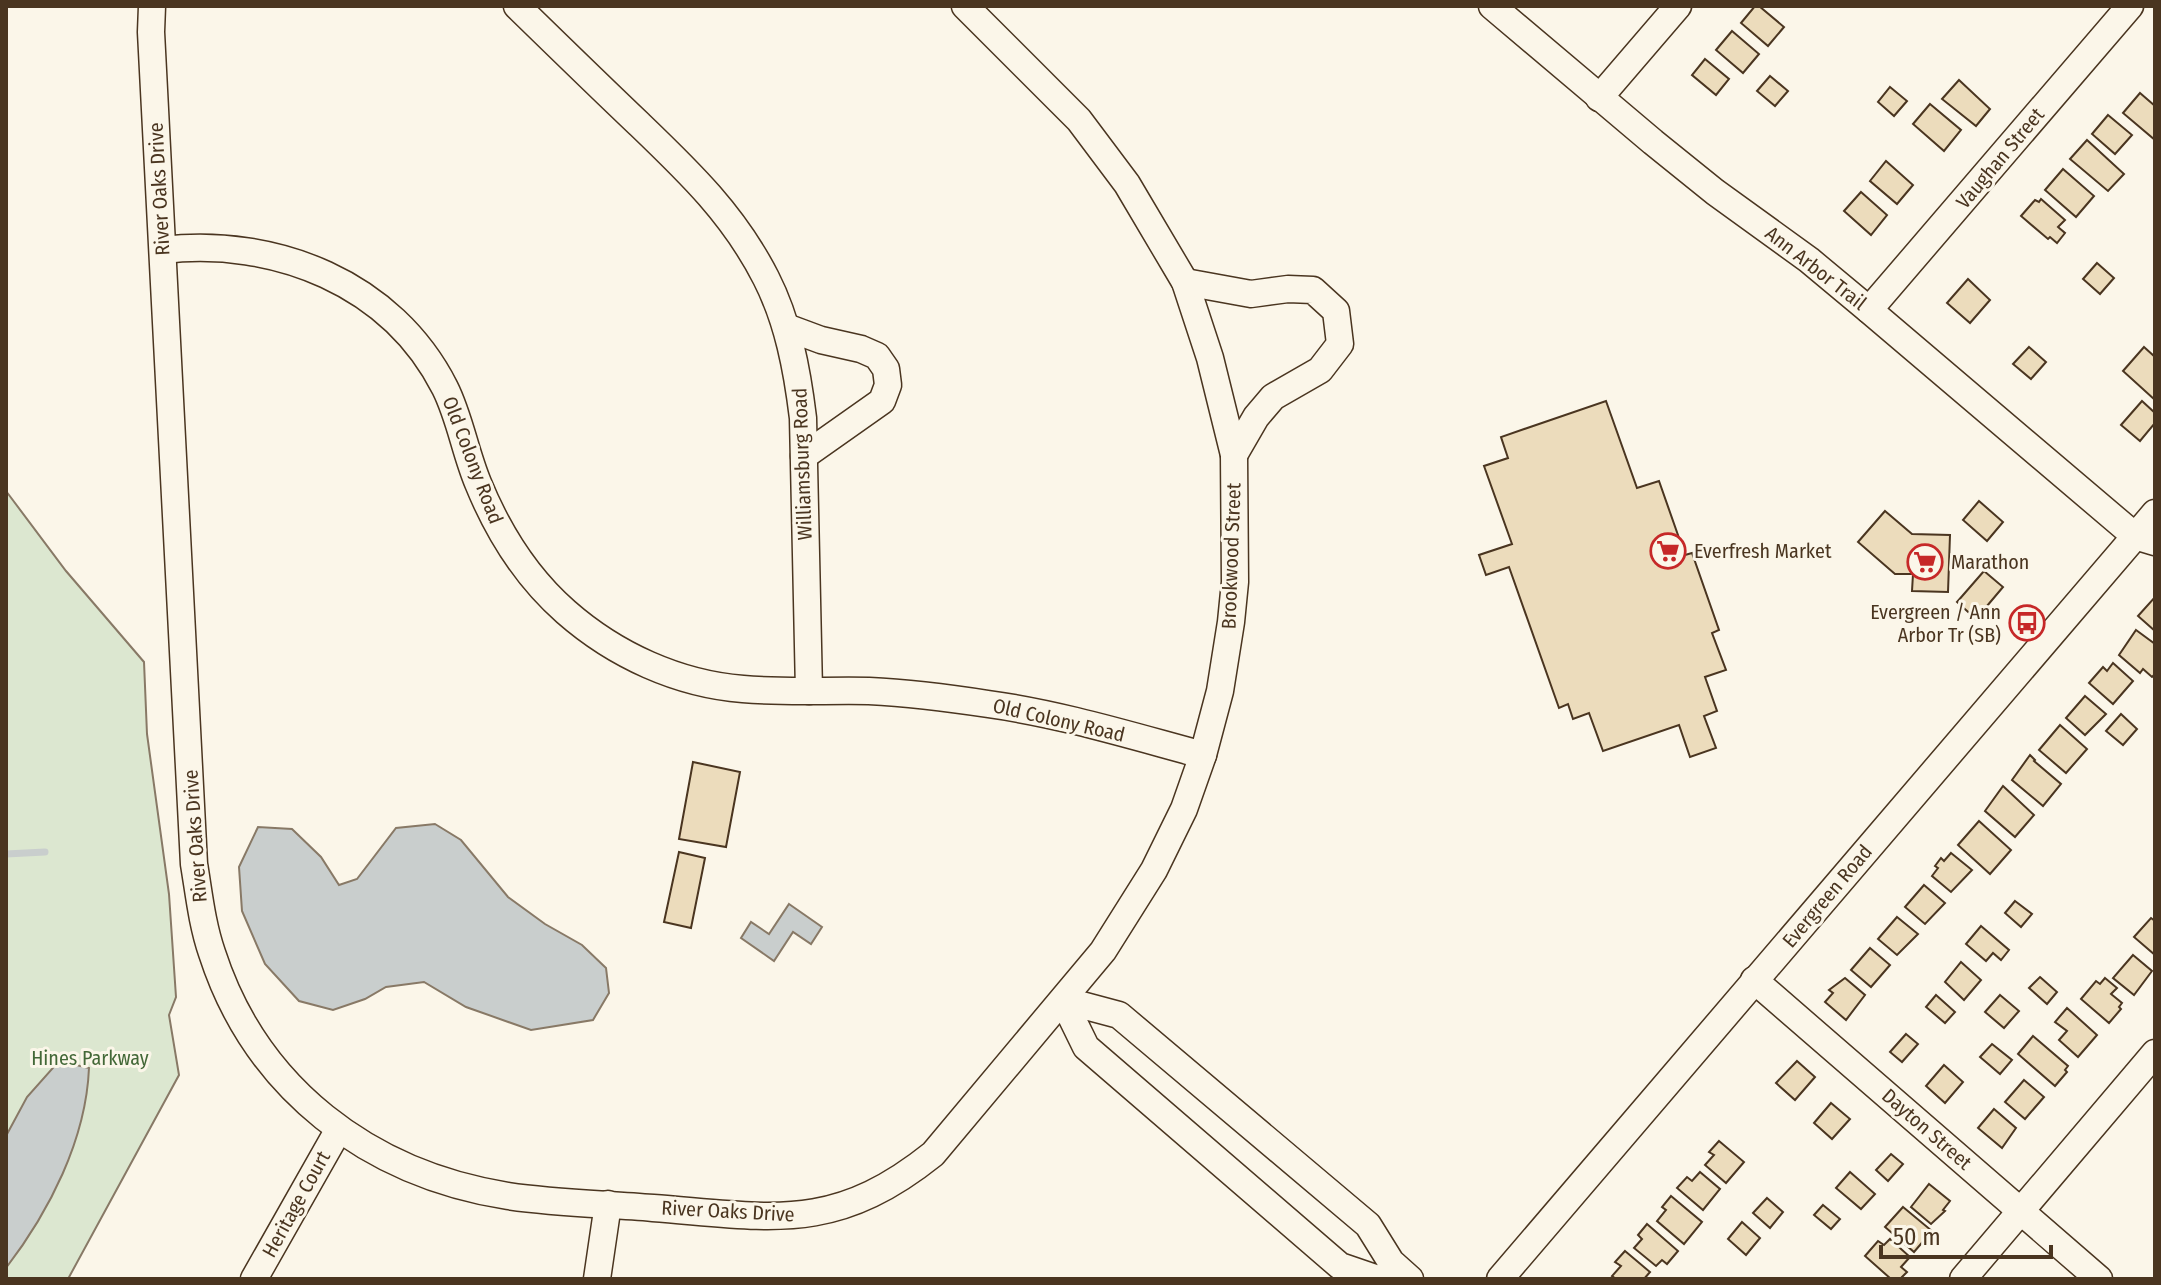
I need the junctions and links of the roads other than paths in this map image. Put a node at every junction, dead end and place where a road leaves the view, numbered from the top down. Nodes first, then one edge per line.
1 (152, 6) edge
2 (517, 6) edge
3 (965, 6) edge
4 (1492, 6) edge
5 (1678, 6) edge
6 (2130, 6) edge
7 (1599, 98) junction
8 (163, 250) junction
9 (1185, 282) junction
10 (1869, 310) junction
11 (786, 327) junction
12 (1234, 455) junction
13 (804, 456) junction
14 (2155, 513) edge
15 (2145, 539) edge
16 (809, 691) junction
17 (1203, 755) junction
18 (1754, 980) junction
19 (1063, 1000) junction
20 (2155, 1053) edge
21 (339, 1129) junction
22 (608, 1204) junction
23 (2021, 1210) junction
24 (254, 1279) edge
25 (597, 1279) edge
26 (1378, 1279) edge
27 (1410, 1279) edge
28 (1500, 1279) edge
29 (1963, 1279) edge
30 (2099, 1279) edge

1 - 8 street, River Oaks Drive
2 - 11 street, Williamsburg Road
3 - 9 street, Brookwood Street
4 - 7 street, Ann Arbor Trail
5 - 7 street
6 - 10 street, Vaughan Street
7 - 10 street, Ann Arbor Trail
8 - 16 street, Old Colony Road
8 - 21 street, River Oaks Drive
9 - 12 street, Brookwood Street
9 - 12 street, Brookwood Street
10 - 15 street, Ann Arbor Trail
11 - 13 street, Williamsburg Road
11 - 13 street
12 - 17 street, Brookwood Street
13 - 16 street, Williamsburg Road
14 - 15 street, Evergreen Road
15 - 18 street, Evergreen Road
16 - 17 street, Old Colony Road
17 - 19 street, Brookwood Street
18 - 23 street, Dayton Street
18 - 28 street, Evergreen Road
19 - 22 street, River Oaks Drive
19 - 26 street
19 - 27 street
20 - 23 street
21 - 22 street, River Oaks Drive
21 - 24 street, Heritage Court
22 - 25 street
23 - 29 street
23 - 30 street, Dayton Street

